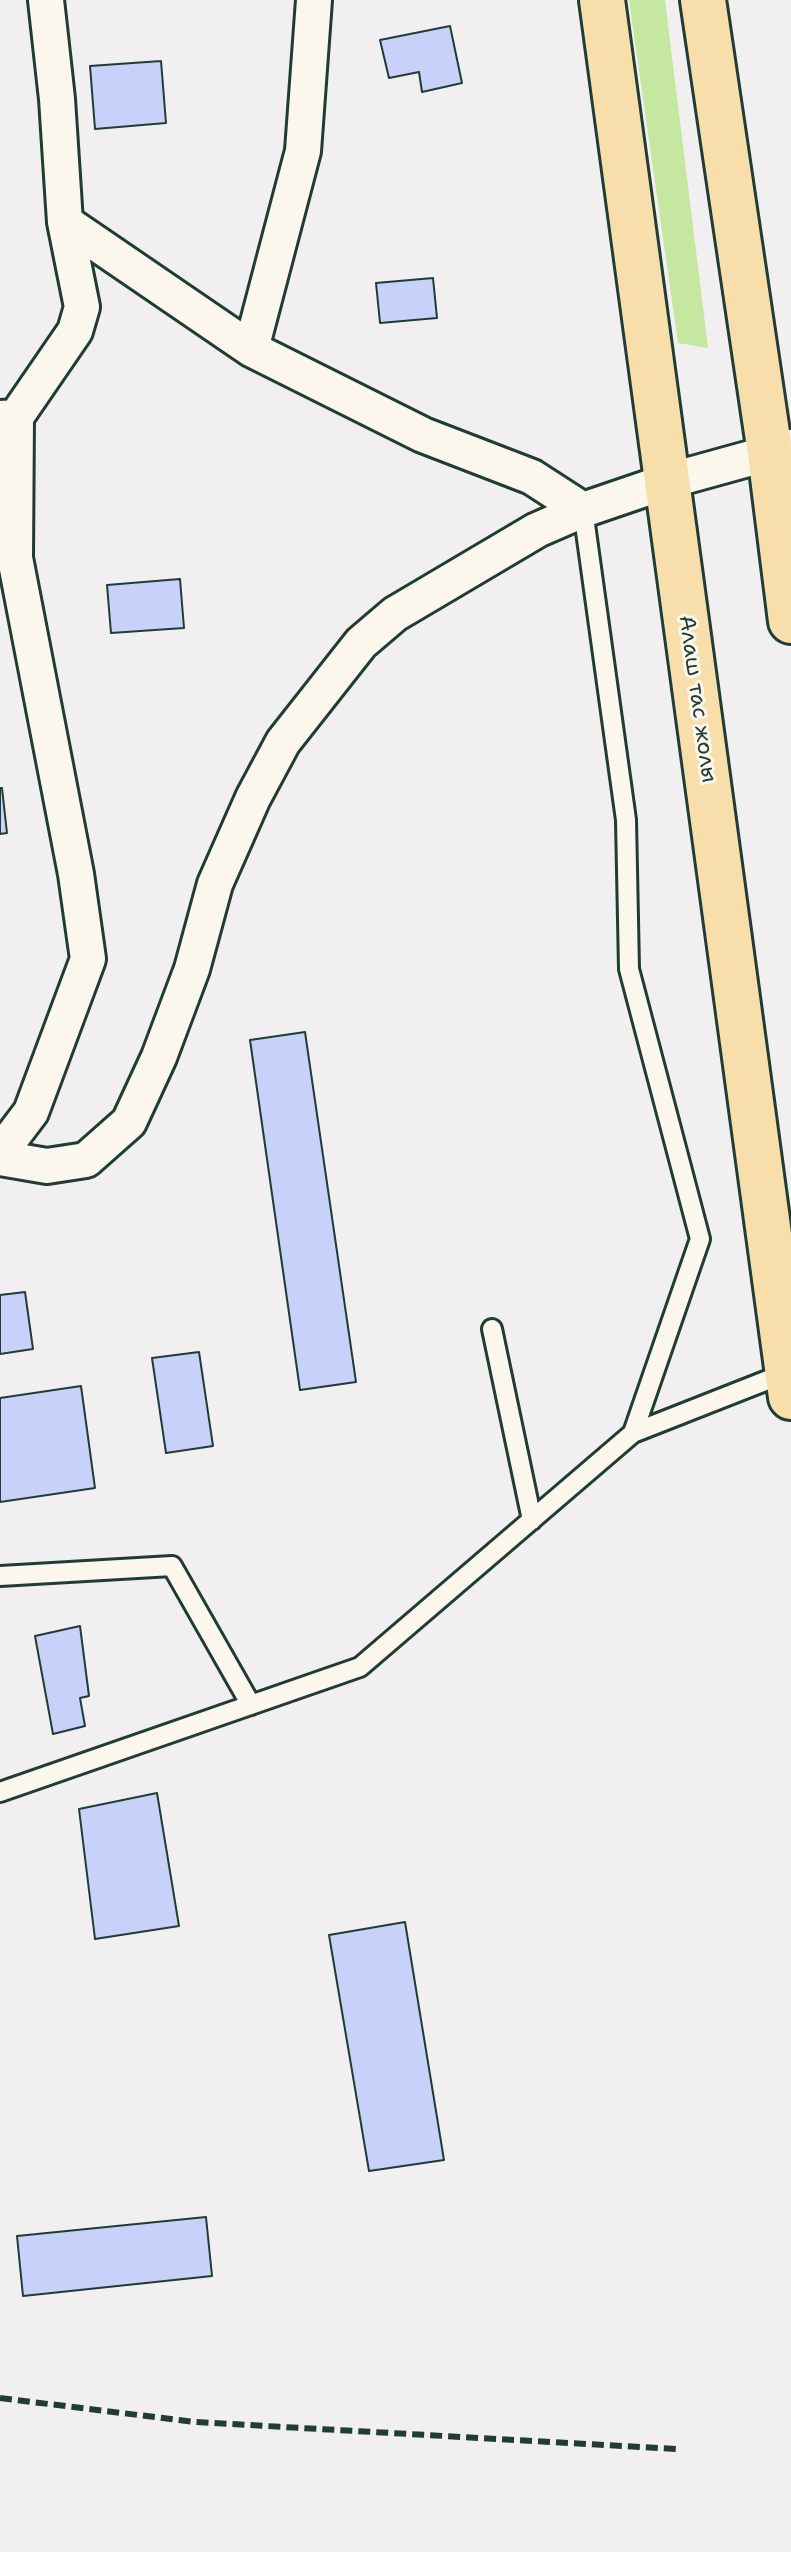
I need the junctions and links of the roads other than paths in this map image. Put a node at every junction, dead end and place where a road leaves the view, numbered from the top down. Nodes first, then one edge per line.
1 (46, 0) edge
2 (314, 0) edge
3 (602, 0) edge
4 (703, 0) edge
5 (65, 222) junction
6 (251, 349) junction
7 (8, 418) edge
8 (781, 450) edge
9 (668, 481) junction
10 (583, 510) junction
11 (791, 621) edge
12 (0, 1155) edge
13 (492, 1329) dead end
14 (789, 1385) edge
15 (633, 1433) junction
16 (532, 1520) junction
17 (0, 1576) edge
18 (251, 1705) junction
19 (0, 1792) edge

1 - 5 street
2 - 6 street
3 - 9 main road, Алаш тас жолы
4 - 8 main road
5 - 6 street
5 - 7 street
6 - 10 street
7 - 12 street
8 - 9 street
8 - 11 main road
9 - 10 street
9 - 14 main road, Алаш тас жолы
10 - 12 street
10 - 15 lane
13 - 16 lane
14 - 15 lane
15 - 16 lane
16 - 18 lane
17 - 18 lane
18 - 19 lane

